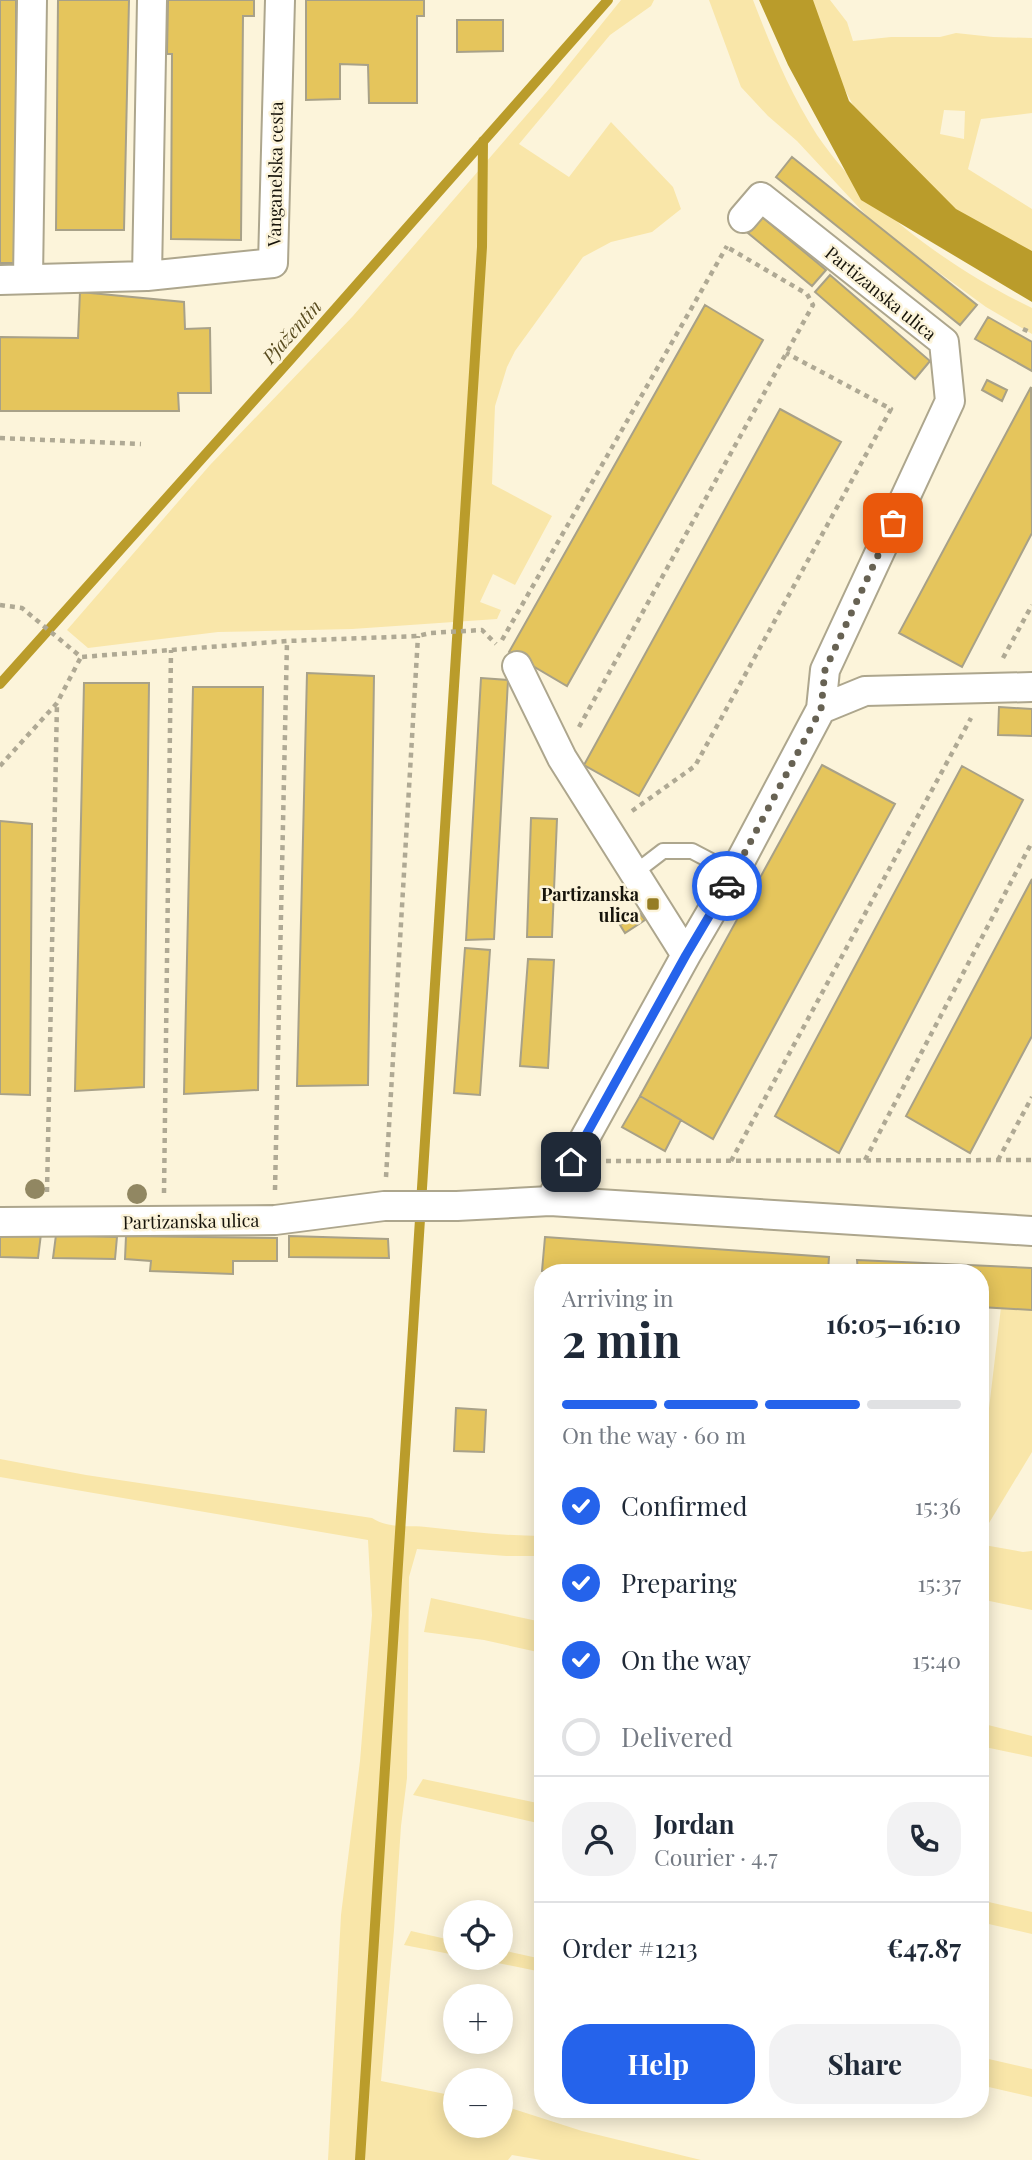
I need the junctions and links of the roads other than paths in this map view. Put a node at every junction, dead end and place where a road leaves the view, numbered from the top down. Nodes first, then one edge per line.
1 (33, 0) edge
2 (152, 0) edge
3 (280, 0) edge
4 (743, 218) road end
5 (148, 276) junction
6 (28, 279) junction
7 (0, 280) edge
8 (507, 656) road end
9 (1032, 687) edge
10 (821, 709) junction
11 (734, 873) junction
12 (633, 874) junction
13 (686, 955) junction
14 (550, 1200) junction
15 (0, 1222) edge
16 (1032, 1231) edge

1 - 6 street
2 - 5 street
3 - 5 street, Vanganelska cesta
4 - 10 street, Partizanska ulica
5 - 6 street, Vanganelska cesta
6 - 7 street, Vanganelska cesta
8 - 12 street
9 - 10 street
10 - 11 street, Partizanska ulica
11 - 12 lane
11 - 13 street, Partizanska ulica
12 - 13 street
13 - 14 street
14 - 15 street, Partizanska ulica
14 - 16 street, Partizanska ulica

